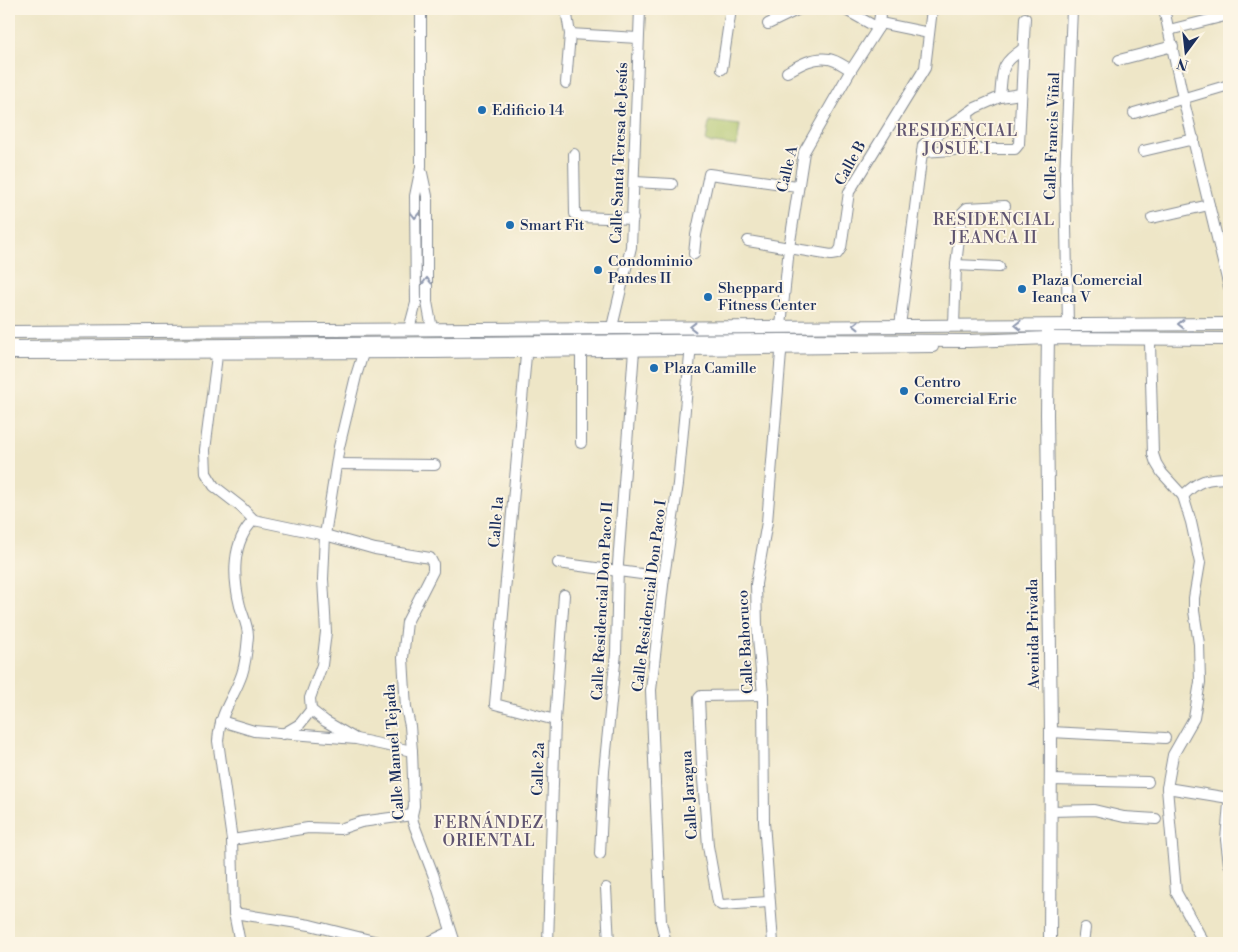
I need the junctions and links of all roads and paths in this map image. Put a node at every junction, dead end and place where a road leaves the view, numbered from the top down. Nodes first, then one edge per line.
1 (421, 9) edge
2 (566, 9) edge
3 (640, 9) edge
4 (731, 9) edge
5 (799, 9) edge
6 (844, 9) edge
7 (881, 9) edge
8 (932, 9) edge
9 (1072, 9) edge
10 (1164, 9) edge
11 (1229, 15) edge
12 (1026, 18) dead end
13 (768, 24) dead end
14 (879, 26) junction
15 (1169, 30) junction
16 (929, 32) junction
17 (570, 34) junction
18 (638, 38) junction
19 (1173, 46) junction
20 (1023, 49) junction
21 (1119, 60) dead end
22 (722, 69) dead end
23 (851, 70) junction
24 (787, 72) dead end
25 (566, 83) dead end
26 (1229, 85) edge
27 (1021, 94) junction
28 (1000, 97) junction
29 (1183, 98) junction
30 (968, 113) junction
31 (1134, 113) dead end
32 (1194, 139) junction
33 (970, 149) junction
34 (1143, 151) dead end
35 (922, 152) junction
36 (574, 154) dead end
37 (421, 167) junction
38 (634, 182) junction
39 (672, 184) dead end
40 (797, 186) junction
41 (415, 196) junction
42 (427, 196) junction
43 (1209, 205) junction
44 (1005, 206) dead end
45 (1152, 218) dead end
46 (633, 219) junction
47 (748, 241) dead end
48 (789, 248) junction
49 (694, 254) dead end
50 (956, 265) junction
51 (999, 267) dead end
52 (1229, 287) edge
53 (1048, 324) junction
54 (1229, 324) edge
55 (1068, 325) junction
56 (781, 326) junction
57 (900, 326) junction
58 (954, 326) junction
59 (612, 327) junction
60 (409, 329) junction
61 (432, 329) junction
62 (9, 332) edge
63 (1229, 339) edge
64 (1048, 341) junction
65 (1150, 343) junction
66 (781, 344) junction
67 (1229, 344) edge
68 (691, 346) junction
69 (9, 347) edge
70 (527, 347) junction
71 (218, 348) junction
72 (365, 348) junction
73 (581, 350) junction
74 (634, 350) junction
75 (9, 354) edge
76 (581, 443) dead end
77 (337, 464) junction
78 (435, 465) dead end
79 (1229, 478) edge
80 (1183, 496) junction
81 (254, 520) junction
82 (325, 535) junction
83 (558, 563) dead end
84 (618, 572) junction
85 (664, 577) junction
86 (564, 595) dead end
87 (763, 695) junction
88 (310, 710) junction
89 (555, 720) junction
90 (221, 721) junction
91 (1051, 732) junction
92 (283, 734) junction
93 (1165, 738) dead end
94 (356, 739) junction
95 (412, 751) junction
96 (1050, 780) junction
97 (1148, 782) dead end
98 (1167, 788) junction
99 (1229, 798) edge
100 (1229, 803) edge
101 (1050, 811) junction
102 (412, 815) junction
103 (1156, 818) dead end
104 (232, 840) junction
105 (600, 854) dead end
106 (1229, 864) edge
107 (606, 888) dead end
108 (769, 902) junction
109 (234, 912) junction
110 (1085, 928) dead end
111 (450, 932) junction
112 (240, 943) edge
113 (382, 943) edge
114 (427, 943) edge
115 (455, 943) edge
116 (548, 943) edge
117 (609, 943) edge
118 (666, 943) edge
119 (773, 943) edge
120 (1050, 943) edge
121 (1083, 943) edge
122 (1204, 943) edge

1 - 37 street
2 - 17 street
3 - 18 street, Calle Santa Teresa de Jesús
4 - 22 street
5 - 13 street
6 - 14 street
7 - 14 street, Calle A
8 - 16 street, Calle B
9 - 55 street, Calle Francis Viñal
10 - 15 street
11 - 15 street
12 - 20 street
14 - 16 street
14 - 23 street, Calle A
15 - 19 street
16 - 48 street, Calle B
17 - 18 street
17 - 25 street
18 - 38 street, Calle Santa Teresa de Jesús
19 - 21 street
19 - 29 street
20 - 27 street
20 - 28 street
23 - 24 street
23 - 40 street, Calle A
26 - 29 street
27 - 28 street
27 - 33 street
28 - 30 street
29 - 31 street
29 - 32 street
30 - 33 street
30 - 35 street
32 - 34 street
32 - 43 street
33 - 35 street
35 - 57 street
36 - 46 street
37 - 41 street
37 - 42 street
38 - 39 street
38 - 46 street, Calle Santa Teresa de Jesús
40 - 48 street, Calle A
40 - 49 street
41 - 42 street
41 -> 60 street
61 -> 42 street
43 - 45 street
43 - 52 street
44 - 50 street
46 - 59 street, Calle Santa Teresa de Jesús
47 - 48 street, Calle B
48 - 56 street, Calle A
50 - 51 street
50 - 58 street
53 - 55 main road
53 -> 58 main road
53 - 64 main road, Avenida Privada
54 -> 55 main road
57 -> 56 main road
56 -> 59 main road
57 - 58 main road
59 - 61 main road
60 - 61 main road
60 - 62 main road
63 - 64 main road
64 - 65 street
64 - 66 main road
64 - 91 main road, Avenida Privada
65 - 67 street
65 - 80 street
66 - 68 main road
66 - 87 street, Calle Bahoruco
68 - 70 main road
68 - 74 street
68 - 85 street, Calle Residencial Don Paco I
69 - 71 main road
70 - 72 main road
70 - 73 street
70 - 89 street, Calle 1a
71 - 72 main road
71 - 75 street
71 - 81 street
72 - 77 street
73 - 74 street
73 - 76 street
74 - 84 street, Calle Residencial Don Paco II
77 - 78 street
77 - 82 street
79 - 80 street
80 - 98 street
81 - 82 street
81 - 90 street
82 - 88 street
82 - 95 street, Calle Manuel Tejada
83 - 84 street
84 - 85 street
84 - 105 street, Calle Residencial Don Paco II
85 - 118 street, Calle Residencial Don Paco I
86 - 89 street, Calle 2a
87 - 108 street, Calle Bahoruco
87 - 108 street, Calle Jaragua
88 - 92 street
88 - 94 street
89 - 116 street, Calle 2a
90 - 92 street
90 - 104 street
91 - 93 street
91 - 96 main road, Avenida Privada
92 - 94 street
94 - 95 street
95 - 102 street, Calle Manuel Tejada
96 - 97 street
96 - 101 main road, Avenida Privada
98 - 99 street
98 - 122 street
100 - 106 street
101 - 103 street
101 - 120 main road, Avenida Privada
102 - 104 street
102 - 111 street, Calle Manuel Tejada
104 - 109 street
107 - 117 street
108 - 119 street, Calle Bahoruco
109 - 112 street
109 - 113 street
110 - 121 street
111 - 114 street
111 - 115 street, Calle Manuel Tejada

